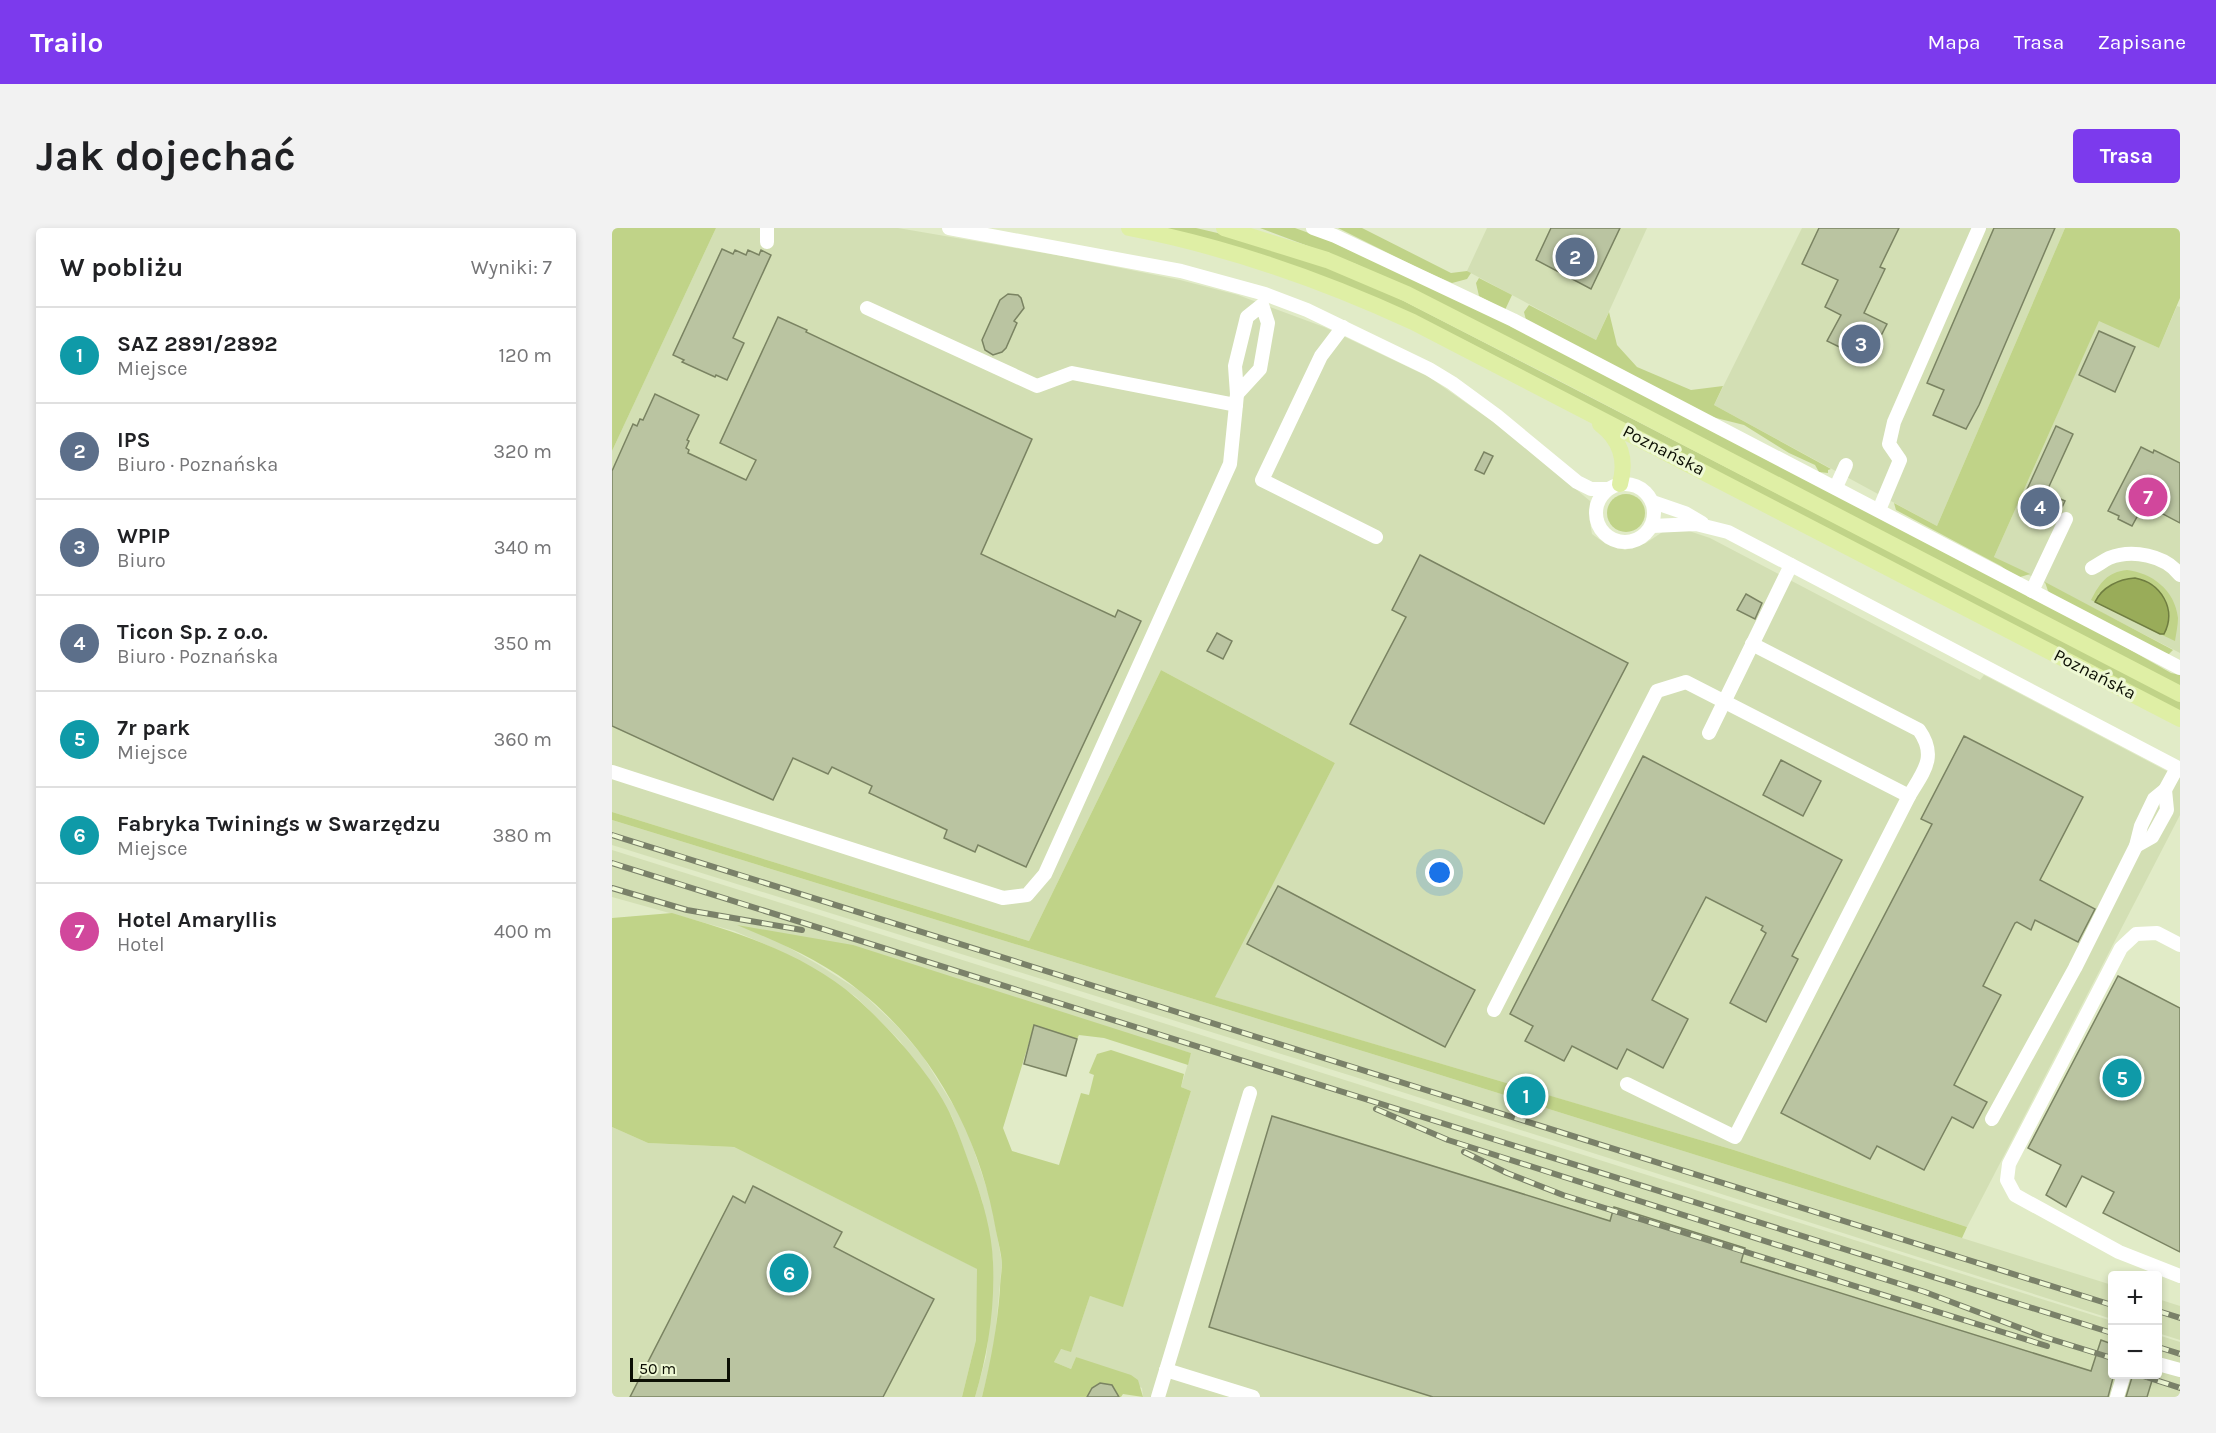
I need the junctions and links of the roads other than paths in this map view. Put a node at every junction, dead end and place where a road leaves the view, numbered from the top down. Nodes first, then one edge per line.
1 (768, 228) edge
2 (949, 228) edge
3 (1129, 228) edge
4 (1224, 228) edge
5 (1313, 228) edge
6 (1979, 228) edge
7 (767, 242) dead end
8 (1263, 299) junction
9 (867, 308) dead end
10 (1343, 327) junction
11 (1565, 399) junction
12 (1237, 400) junction
13 (1846, 465) dead end
14 (1614, 486) junction
15 (1836, 487) junction
16 (1653, 502) junction
17 (1879, 510) junction
18 (2066, 519) dead end
19 (1707, 525) junction
20 (1652, 526) junction
21 (1376, 537) dead end
22 (1791, 565) junction
23 (2092, 568) dead end
24 (2180, 575) edge
25 (2032, 591) junction
26 (1752, 644) junction
27 (2180, 668) edge
28 (2180, 694) edge
29 (1724, 701) junction
30 (2180, 718) edge
31 (1709, 733) dead end
32 (2178, 768) edge
33 (612, 772) edge
34 (1908, 796) junction
35 (2180, 945) edge
36 (1494, 1010) dead end
37 (1627, 1084) dead end
38 (1250, 1093) dead end
39 (1992, 1119) dead end
40 (2180, 1276) edge
41 (2162, 1365) edge
42 (1166, 1370) junction
43 (2180, 1370) edge
44 (2122, 1379) edge
45 (1158, 1397) edge
46 (1253, 1397) edge
47 (2117, 1397) edge

1 - 7 street
2 - 8 street
3 - 11 main road, Poznańska
4 - 28 main road, Poznańska
5 - 15 street
6 - 17 street
8 - 10 street
8 - 12 street
8 - 12 street
9 - 12 street
10 - 14 street
10 - 21 street
11 - 14 main road
11 - 30 main road, Poznańska
12 - 33 street
13 - 15 street
14 - 16 street
14 - 20 street
15 - 17 street
16 - 19 street
16 - 20 street
17 - 25 street
18 - 25 street
19 - 20 street
19 - 22 street
22 - 26 street
22 - 32 street
23 - 24 street
25 - 27 street
26 - 29 street
26 - 34 street
29 - 31 street
29 - 34 street
29 - 36 street
32 - 39 street
34 - 37 street
35 - 40 street
38 - 42 street
41 - 43 street
42 - 45 street
42 - 46 street
44 - 47 street

